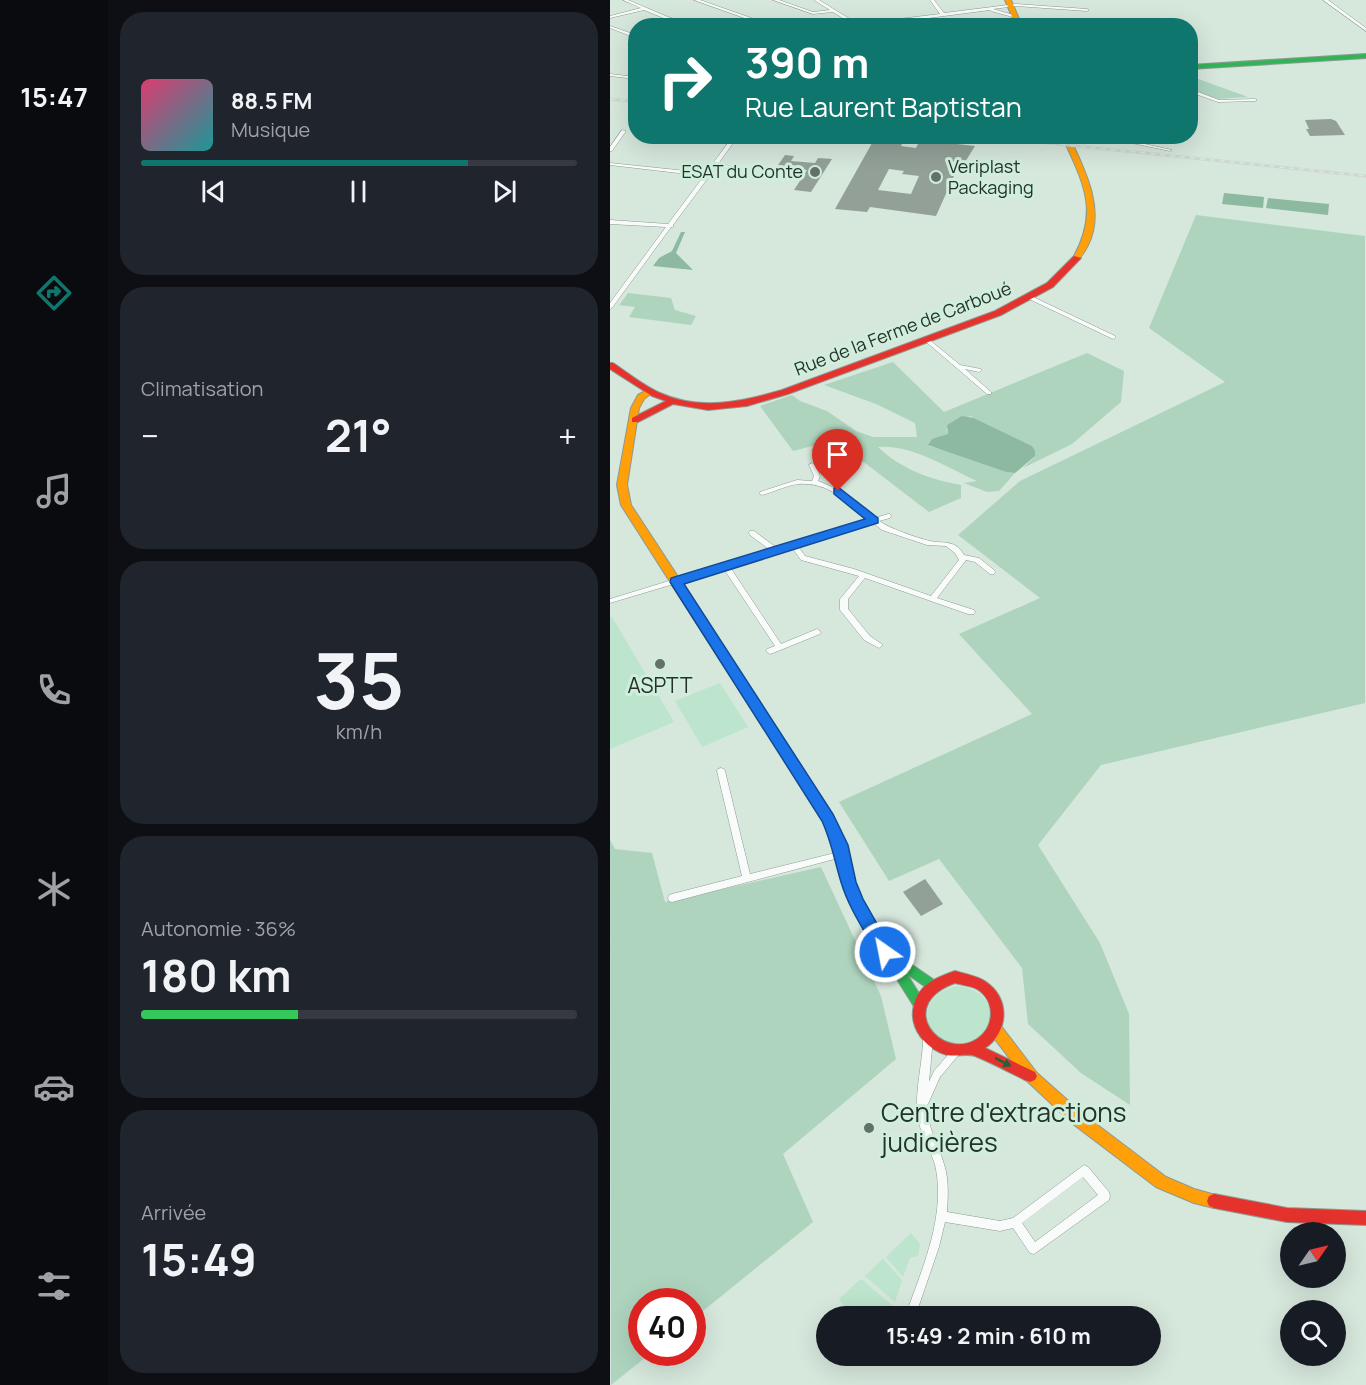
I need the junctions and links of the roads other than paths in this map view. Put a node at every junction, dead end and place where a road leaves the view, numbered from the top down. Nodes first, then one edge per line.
1 (625, 0) edge
2 (696, 0) edge
3 (775, 0) edge
4 (816, 0) edge
5 (932, 0) edge
6 (1325, 0) edge
7 (1007, 2) edge
8 (991, 5) junction
9 (643, 9) junction
10 (978, 9) junction
11 (1087, 10) dead end
12 (835, 11) junction
13 (943, 14) junction
14 (610, 17) edge
15 (667, 18) edge
16 (749, 18) edge
17 (845, 18) edge
18 (911, 18) edge
19 (1013, 18) edge
20 (1015, 18) edge
21 (610, 27) edge
22 (1366, 30) edge
23 (628, 34) edge
24 (1366, 56) edge
25 (1198, 66) edge
26 (610, 75) edge
27 (628, 77) edge
28 (1198, 93) edge
29 (1255, 100) dead end
30 (624, 132) dead end
31 (730, 144) edge
32 (1068, 144) edge
33 (1141, 144) edge
34 (610, 150) edge
35 (1170, 150) dead end
36 (610, 164) edge
37 (715, 165) junction
38 (739, 168) dead end
39 (708, 175) junction
40 (610, 222) edge
41 (671, 226) junction
42 (1029, 297) junction
43 (610, 307) edge
44 (1113, 337) dead end
45 (926, 339) junction
46 (610, 365) edge
47 (958, 366) junction
48 (979, 370) dead end
49 (649, 392) junction
50 (989, 393) dead end
51 (671, 402) junction
52 (635, 420) junction
53 (812, 465) dead end
54 (814, 483) junction
55 (762, 493) dead end
56 (888, 516) dead end
57 (874, 521) junction
58 (752, 533) dead end
59 (793, 544) junction
60 (775, 550) junction
61 (961, 557) junction
62 (725, 565) junction
63 (992, 573) dead end
64 (863, 575) junction
65 (676, 582) junction
66 (933, 598) junction
67 (610, 602) edge
68 (971, 612) dead end
69 (817, 632) dead end
70 (879, 645) dead end
71 (779, 647) junction
72 (770, 651) dead end
73 (721, 771) dead end
74 (843, 854) junction
75 (747, 879) junction
76 (672, 898) dead end
77 (885, 952) junction
78 (932, 986) junction
79 (919, 1004) junction
80 (996, 1030) junction
81 (928, 1038) junction
82 (974, 1048) junction
83 (957, 1051) junction
84 (1032, 1077) junction
85 (922, 1108) junction
86 (942, 1216) junction
87 (1366, 1218) edge
88 (1015, 1222) junction
89 (913, 1306) edge

1 - 9 street
2 - 16 street
3 - 12 street
4 - 12 street
5 - 13 street
6 - 22 street
7 - 8 street
7 - 8 street
7 - 10 street
7 - 11 street
7 - 20 street
8 - 10 street
9 - 14 street
9 - 15 street
10 - 13 street
10 - 19 street
12 - 17 street
13 - 18 street
21 - 23 street
24 - 25 street
26 - 27 street
28 - 29 street
30 - 34 street
31 - 37 street
32 - 42 street, Rue de la Ferme de Carboué
33 - 35 street
36 - 39 street
37 - 38 street
37 - 39 street
39 - 41 street
40 - 41 street
41 - 43 street
42 - 44 street
42 - 45 street, Rue de la Ferme de Carboué
45 - 47 street
45 - 51 street, Rue de la Ferme de Carboué
46 - 49 street, Rue de la Ferme de Carboué
47 - 48 street
47 - 50 street
49 - 51 street, Rue de la Ferme de Carboué
49 - 52 street
51 - 52 street
52 - 65 street
53 - 54 street
54 - 55 street
54 - 57 street
56 - 57 street
57 - 59 street
57 - 61 street
58 - 60 street
59 - 60 street
59 - 64 street
60 - 62 street
61 - 63 street
61 - 66 street
62 - 65 street
62 - 71 street
64 - 66 street
64 - 70 street
65 - 67 street
65 - 74 street
66 - 68 street
69 - 71 street
71 - 72 street
73 - 75 street
74 - 75 street
74 - 77 street
75 - 76 street
77 - 78 street
77 - 79 street
78 - 79 street
78 - 80 street
79 - 81 street
80 - 82 street
80 - 84 street
81 - 83 street
81 - 85 street
82 - 83 street
82 -> 84 street
83 - 85 street
84 - 87 street
85 - 86 street
86 - 88 street
86 - 89 street
88 - 88 street

